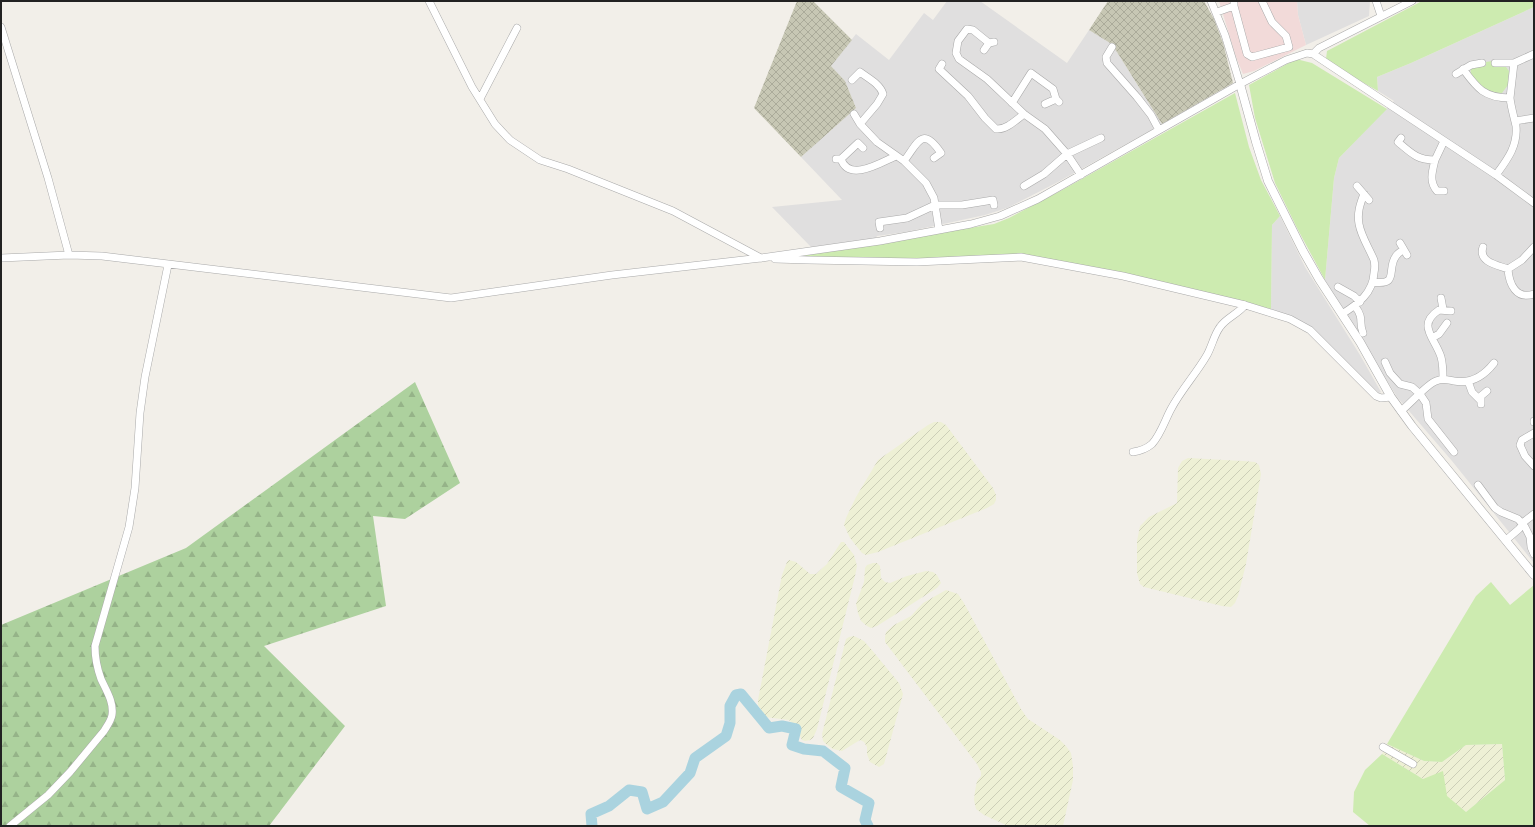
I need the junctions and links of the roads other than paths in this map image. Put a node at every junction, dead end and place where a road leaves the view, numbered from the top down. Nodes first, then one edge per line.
1 (429, 1) edge
2 (1211, 1) edge
3 (1262, 1) edge
4 (1376, 1) edge
5 (1412, 1) edge
6 (1234, 3) edge
7 (1217, 12) junction
8 (1381, 16) junction
9 (1, 27) edge
10 (517, 28) dead end
11 (1112, 47) dead end
12 (984, 50) dead end
13 (1313, 54) junction
14 (1534, 54) edge
15 (1482, 63) dead end
16 (1495, 63) dead end
17 (1514, 63) junction
18 (942, 64) dead end
19 (1463, 69) junction
20 (1456, 74) dead end
21 (852, 80) dead end
22 (1240, 84) junction
23 (1510, 98) junction
24 (480, 99) junction
25 (1012, 102) junction
26 (1045, 104) dead end
27 (854, 114) dead end
28 (1024, 114) junction
29 (1534, 118) edge
30 (1515, 120) junction
31 (860, 124) junction
32 (1159, 130) junction
33 (1101, 138) dead end
34 (1401, 138) dead end
35 (1444, 140) junction
36 (863, 148) dead end
37 (1067, 154) junction
38 (896, 156) junction
39 (934, 158) dead end
40 (1435, 160) junction
41 (904, 161) junction
42 (1081, 174) junction
43 (1496, 175) junction
44 (1024, 186) dead end
45 (1357, 186) dead end
46 (1444, 192) dead end
47 (1534, 203) edge
48 (935, 205) junction
49 (994, 205) dead end
50 (880, 228) dead end
51 (939, 230) junction
52 (1483, 247) dead end
53 (1534, 247) edge
54 (1404, 249) dead end
55 (69, 255) junction
56 (1, 258) edge
57 (761, 258) junction
58 (168, 265) junction
59 (1508, 269) junction
60 (1373, 282) junction
61 (1338, 287) dead end
62 (1534, 294) edge
63 (1441, 298) dead end
64 (1357, 304) junction
65 (1245, 305) junction
66 (1443, 310) junction
67 (1451, 311) dead end
68 (1342, 314) junction
69 (1444, 324) dead end
70 (1363, 333) dead end
71 (1432, 338) junction
72 (1385, 362) dead end
73 (1494, 362) dead end
74 (1443, 379) junction
75 (1468, 381) junction
76 (1487, 390) dead end
77 (1420, 394) junction
78 (1391, 398) junction
79 (1401, 411) junction
80 (1534, 433) edge
81 (1133, 452) dead end
82 (1454, 452) dead end
83 (1534, 466) edge
84 (1478, 485) dead end
85 (1534, 514) edge
86 (1523, 524) junction
87 (1506, 540) junction
88 (1534, 554) edge
89 (1534, 575) edge
90 (1383, 747) dead end
91 (1413, 764) dead end
92 (10, 826) edge

1 - 24 street
2 - 7 street
3 - 6 street
4 - 8 street
5 - 8 street
6 - 7 street
7 - 22 street
8 - 13 street
9 - 55 street
10 - 24 street
11 - 32 street
12 - 25 street
13 - 22 street
13 - 35 street
14 - 17 street
15 - 19 street
16 - 17 street
17 - 23 street
18 - 28 street
19 - 20 street
19 - 23 street
21 - 31 street
22 - 32 street
22 - 68 street
23 - 30 street
24 - 57 street
25 - 26 street
25 - 28 street
27 - 31 street
28 - 37 street
29 - 30 street
30 - 43 street
31 - 38 street
32 - 42 street
33 - 37 street
34 - 40 street
35 - 40 street
35 - 43 street
36 - 38 street
37 - 42 street
37 - 44 street
38 - 41 street
39 - 41 street
40 - 46 street
41 - 48 street
42 - 51 street
43 - 47 street
45 - 60 street
48 - 49 street
48 - 50 street
48 - 51 street
51 - 57 street
52 - 59 street
53 - 59 street
54 - 60 street
55 - 56 street
55 - 58 street
57 - 58 street
57 - 65 street
58 - 92 street
59 - 62 street
60 - 64 street
61 - 64 street
63 - 66 street
64 - 68 street
64 - 70 street
65 - 78 street
65 - 81 street
66 - 67 street
66 - 71 street
68 - 78 street
69 - 71 street
71 - 74 street
72 - 77 street
73 - 75 street
74 - 75 street
74 - 77 street
75 - 76 street
77 - 79 street
77 - 82 street
78 - 79 street
79 - 87 street
80 - 83 street
84 - 86 street
85 - 86 street
86 - 87 street
86 - 88 street
87 - 89 street
90 - 91 street

